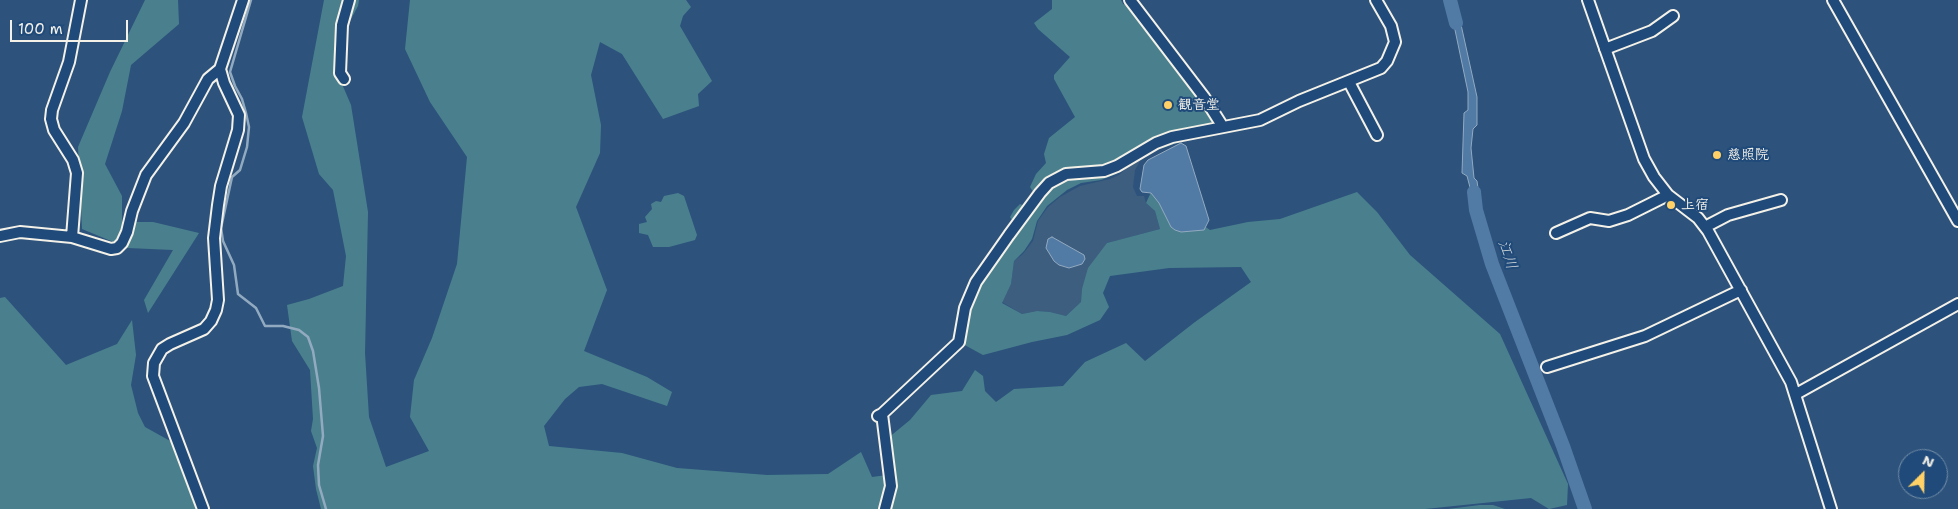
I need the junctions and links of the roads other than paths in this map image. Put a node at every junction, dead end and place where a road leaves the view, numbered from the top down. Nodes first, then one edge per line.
1 (81, 0) edge
2 (243, 0) edge
3 (349, 0) edge
4 (1130, 0) edge
5 (1376, 0) edge
6 (1588, 0) edge
7 (1833, 0) edge
8 (1673, 16) dead end
9 (1605, 49) junction
10 (220, 69) junction
11 (344, 79) dead end
12 (1349, 82) junction
13 (1223, 127) junction
14 (1377, 135) dead end
15 (1668, 195) junction
16 (1781, 200) dead end
17 (1958, 221) edge
18 (1705, 227) junction
19 (1556, 234) dead end
20 (0, 236) edge
21 (72, 237) junction
22 (1741, 290) junction
23 (1958, 304) edge
24 (1547, 367) dead end
25 (1796, 394) junction
26 (203, 509) edge
27 (886, 509) edge
28 (1831, 509) edge

1 - 21 street
2 - 10 street
3 - 11 street
4 - 13 street
5 - 12 street
6 - 9 street
7 - 17 street
8 - 9 street
9 - 15 street
10 - 21 street
10 - 26 street
12 - 13 street
12 - 14 street
13 - 27 street
15 - 18 street
15 - 19 street
16 - 18 street
18 - 22 street
20 - 21 street
22 - 24 street
22 - 25 street
23 - 25 street
25 - 28 street

